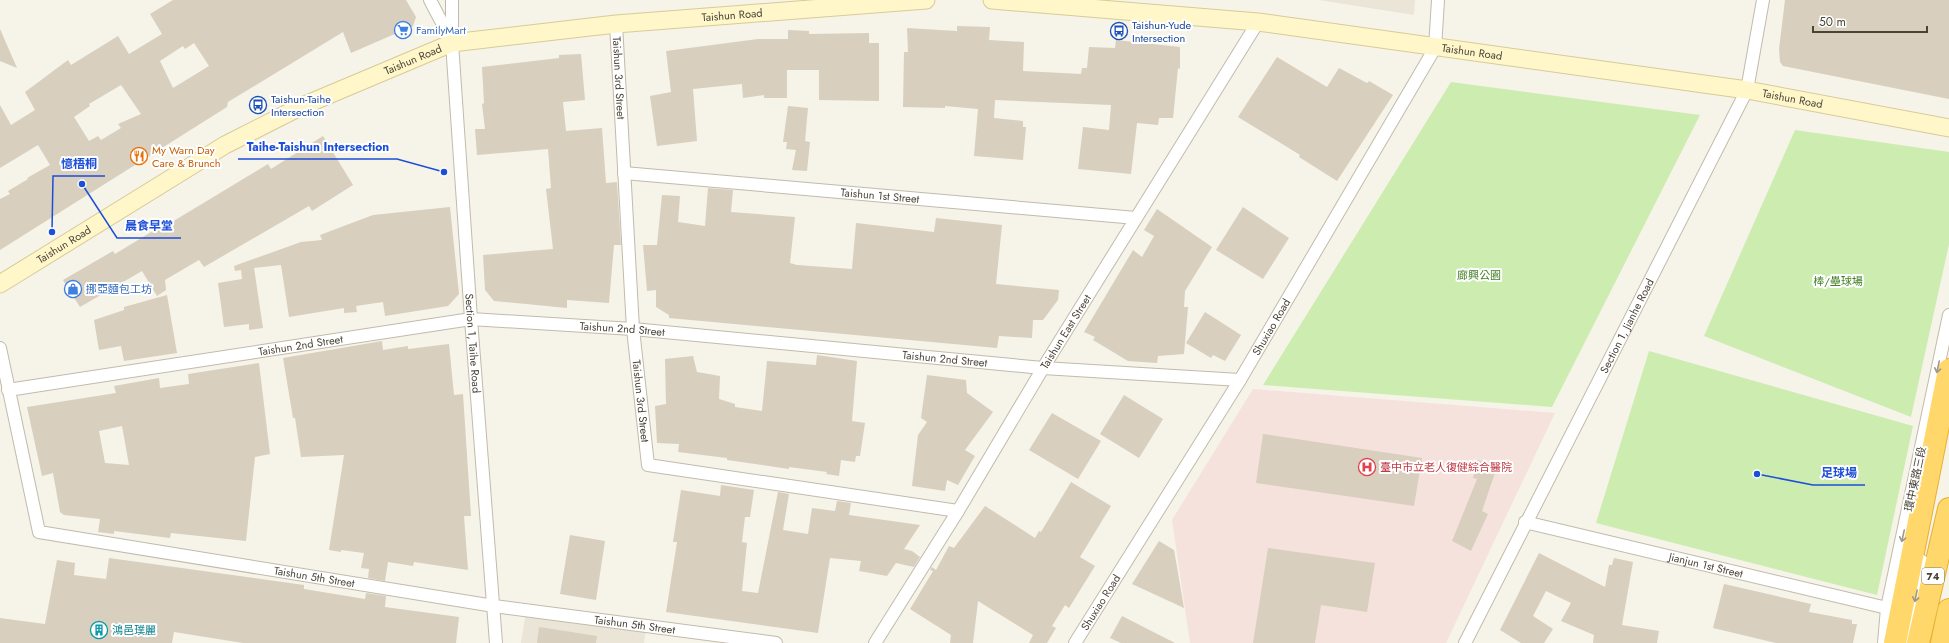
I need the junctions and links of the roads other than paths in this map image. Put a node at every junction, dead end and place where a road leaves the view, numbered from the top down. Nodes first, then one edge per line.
1 (430, 0) edge
2 (452, 0) edge
3 (926, 0) edge
4 (992, 0) edge
5 (1438, 0) edge
6 (1763, 0) edge
7 (1258, 22) junction
8 (616, 24) junction
9 (452, 43) junction
10 (1435, 48) junction
11 (1747, 90) junction
12 (1949, 128) edge
13 (624, 172) junction
14 (1136, 218) junction
15 (0, 284) edge
16 (1949, 315) edge
17 (471, 319) junction
18 (633, 329) junction
19 (0, 348) edge
20 (1043, 368) junction
21 (1949, 370) edge
22 (1240, 380) junction
23 (8, 390) junction
24 (1949, 420) edge
25 (1949, 508) edge
26 (958, 511) junction
27 (1526, 522) junction
28 (494, 606) junction
29 (1887, 608) junction
30 (1949, 610) edge
31 (496, 643) edge
32 (776, 643) edge
33 (874, 643) edge
34 (1075, 643) edge
35 (1465, 643) edge
36 (1884, 643) edge
37 (1895, 643) edge
38 (1905, 643) edge
39 (1918, 643) edge
40 (1942, 643) edge

1 - 9 street, Section 1, Taihe Road
2 - 9 street, Section 1, Taihe Road
3 - 8 street, Taishun Road
4 - 7 street, Taishun Road
5 - 10 street, Shuxiao Road
6 - 11 street, Section 1, Jianhe Road
7 - 10 street, Taishun Road
7 - 14 street, Taishun East Street
8 - 9 street, Taishun Road
8 - 13 street, Taishun 3rd Street
9 - 15 street, Taishun Road
9 - 17 street, Section 1, Taihe Road
10 - 11 street, Taishun Road
10 - 22 street, Shuxiao Road
11 - 12 street, Taishun Road
11 - 27 street, Section 1, Jianhe Road
13 - 14 street, Taishun 1st Street
13 - 18 street, Taishun 3rd Street
14 - 20 street, Taishun East Street
16 -> 29 street, 環中東路三段
17 - 18 street, Taishun 2nd Street
17 - 23 street, Taishun 2nd Street
17 - 28 street, Section 1, Taihe Road
18 - 20 street, Taishun 2nd Street
18 - 26 street, Taishun 3rd Street
19 - 23 street, Taishun 5th Street
20 - 22 street, Taishun 2nd Street
20 - 26 street, Taishun East Street
21 - 37 highway
22 - 34 street, Shuxiao Road
23 - 28 street, Taishun 5th Street
24 -> 38 street
25 - 39 highway, 74
26 - 33 street, Taishun East Street
27 - 29 street, Jianjun 1st Street
27 - 35 street, Section 1, Jianhe Road
28 - 31 street, Section 1, Taihe Road
28 - 32 street, Taishun 5th Street
29 - 36 street, 環中東路三段
30 - 40 highway

